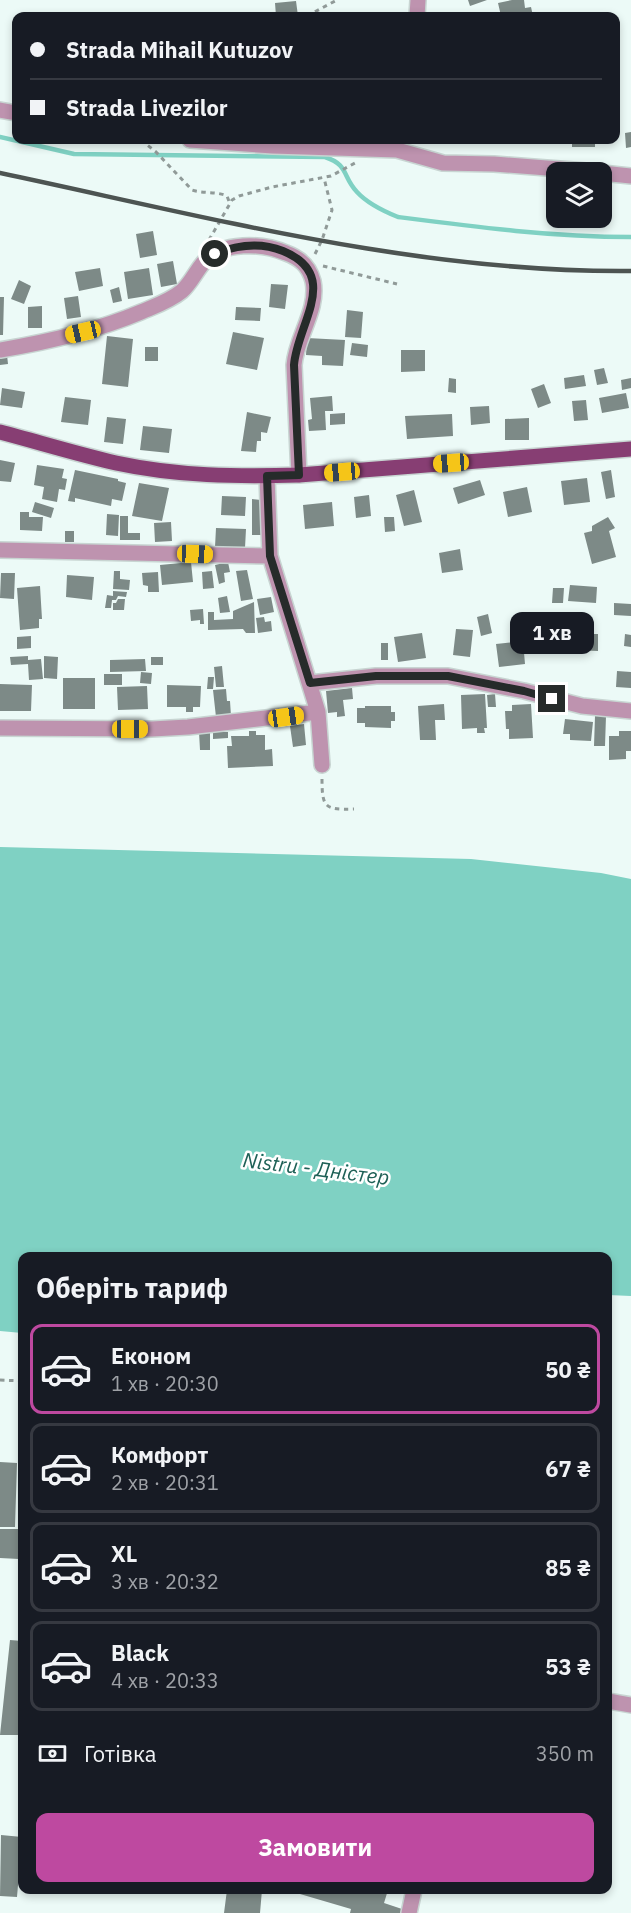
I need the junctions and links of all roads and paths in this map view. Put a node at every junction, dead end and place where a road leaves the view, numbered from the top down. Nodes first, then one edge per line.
1 (337, 0) edge
2 (314, 12) edge
3 (146, 144) edge
4 (245, 144) edge
5 (398, 145) edge
6 (348, 167) dead end
7 (546, 168) edge
8 (612, 174) edge
9 (631, 176) edge
10 (324, 178) junction
11 (230, 204) junction
12 (206, 259) junction
13 (309, 270) junction
14 (397, 284) dead end
15 (0, 350) edge
16 (0, 432) edge
17 (631, 448) edge
18 (299, 475) junction
19 (267, 476) junction
20 (0, 550) edge
21 (270, 556) junction
22 (310, 683) junction
23 (631, 711) edge
24 (318, 712) junction
25 (0, 728) edge
26 (322, 765) joint
27 (354, 809) dead end
28 (0, 1380) edge
29 (18, 1381) edge
30 (612, 1702) edge
31 (631, 1705) edge
32 (413, 1894) edge
33 (409, 1913) edge

1 - 2 path
3 - 11 path
4 - 5 street
5 - 7 street
6 - 10 path
8 - 9 street
10 - 11 path
10 - 13 path
11 - 12 path
12 - 13 street
12 - 15 street
13 - 14 path
13 - 18 street
16 - 19 main road
17 - 18 main road
18 - 19 main road
19 - 21 street
20 - 21 street
21 - 22 street
22 - 23 street
22 - 24 street
24 - 25 street
24 - 26 street
26 - 27 path
28 - 29 path
30 - 31 street
32 - 33 street

